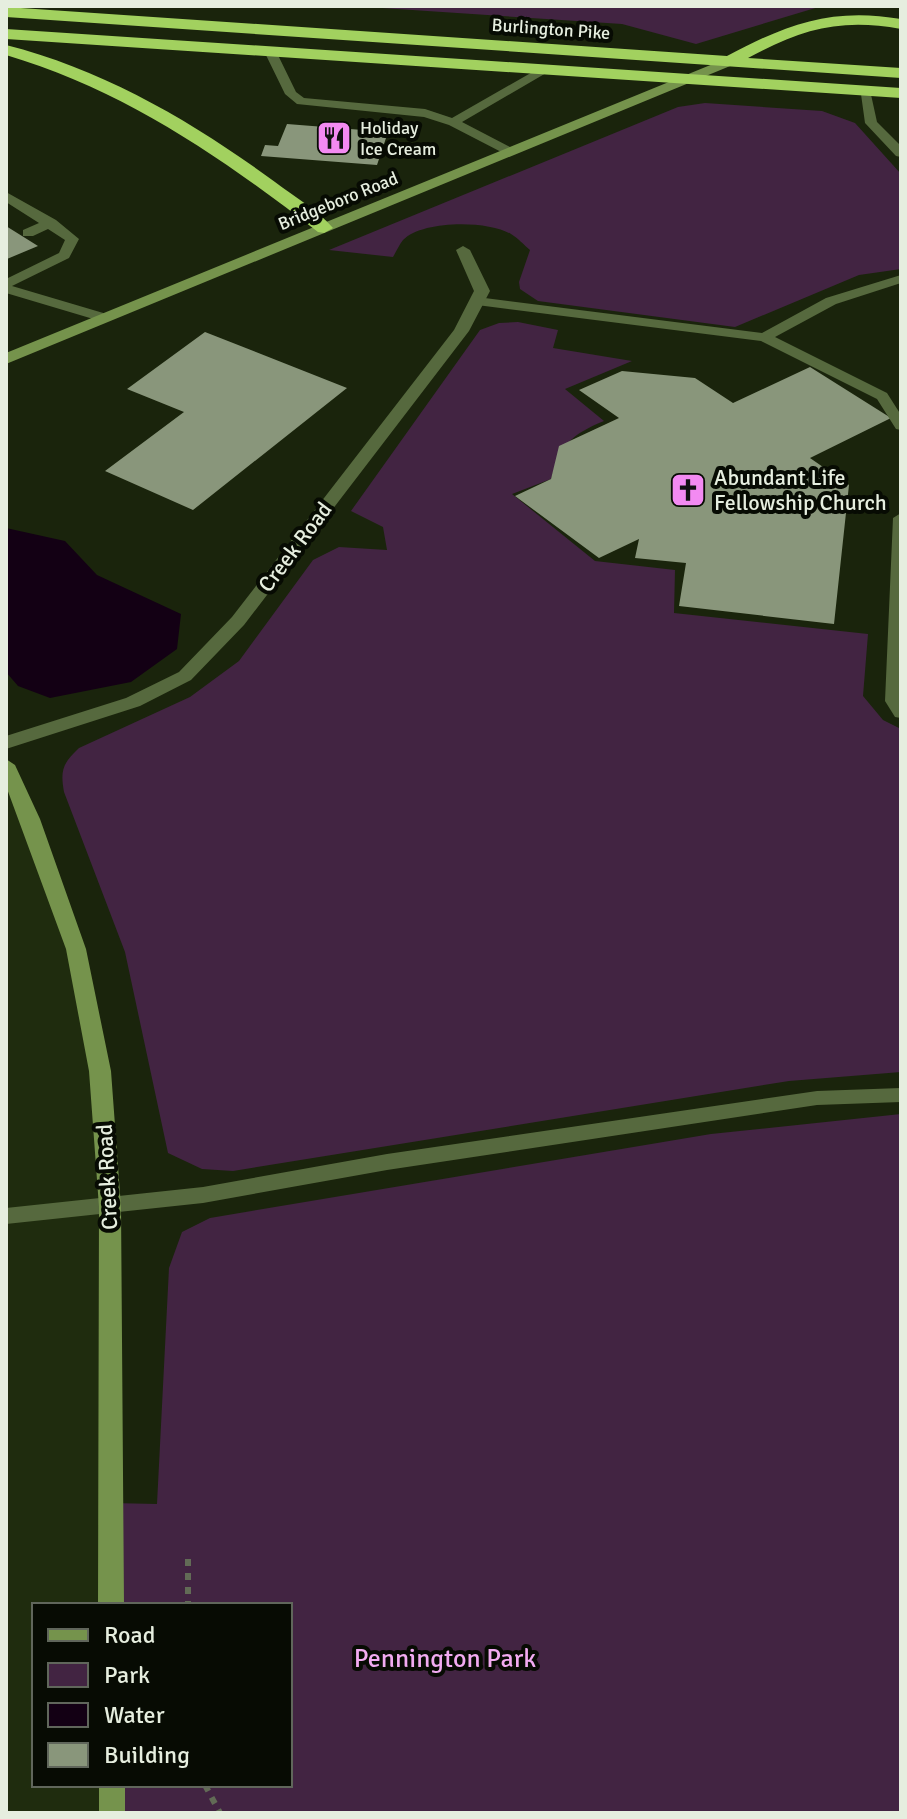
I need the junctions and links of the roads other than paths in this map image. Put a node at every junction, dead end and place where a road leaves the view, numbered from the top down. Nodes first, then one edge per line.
1 (6, 12) edge
2 (901, 24) edge
3 (6, 34) edge
4 (6, 50) edge
5 (270, 51) junction
6 (730, 61) junction
7 (547, 69) junction
8 (901, 73) edge
9 (689, 78) junction
10 (864, 90) junction
11 (901, 93) edge
12 (453, 122) junction
13 (509, 152) junction
14 (901, 153) edge
15 (6, 196) edge
16 (25, 207) junction
17 (6, 216) edge
18 (51, 223) junction
19 (324, 228) junction
20 (28, 233) dead end
21 (463, 250) dead end
22 (901, 279) edge
23 (6, 287) edge
24 (477, 301) junction
25 (105, 318) junction
26 (764, 337) junction
27 (6, 359) edge
28 (901, 426) edge
29 (901, 518) edge
30 (901, 713) edge
31 (6, 743) edge
32 (6, 765) edge
33 (901, 1095) edge
34 (110, 1207) junction
35 (6, 1216) edge
36 (111, 1603) edge
37 (112, 1787) edge
38 (112, 1813) edge

1 - 6 highway, Burlington Pike
2 - 6 highway
3 - 5 highway, Burlington Pike
4 - 19 highway
5 - 7 highway, Burlington Pike
5 - 12 lane
6 - 8 highway, Burlington Pike
6 - 9 street, Bridgeboro Road
7 - 9 highway, Burlington Pike
7 - 12 lane
9 - 10 highway, Burlington Pike
9 - 13 street, Bridgeboro Road
10 - 11 highway, Burlington Pike
10 - 14 lane
12 - 13 lane
13 - 19 street, Bridgeboro Road
15 - 16 lane
16 - 17 lane
16 - 18 lane
18 - 20 lane
18 - 23 lane
19 - 25 street, Bridgeboro Road
21 - 24 street
22 - 26 lane
23 - 25 lane
24 - 26 lane
24 - 31 street, Creek Road
25 - 27 street, Bridgeboro Road
26 - 28 lane
29 - 30 lane
32 - 34 street, Creek Road
33 - 34 lane
34 - 35 lane
34 - 36 street, Creek Road
37 - 38 street

